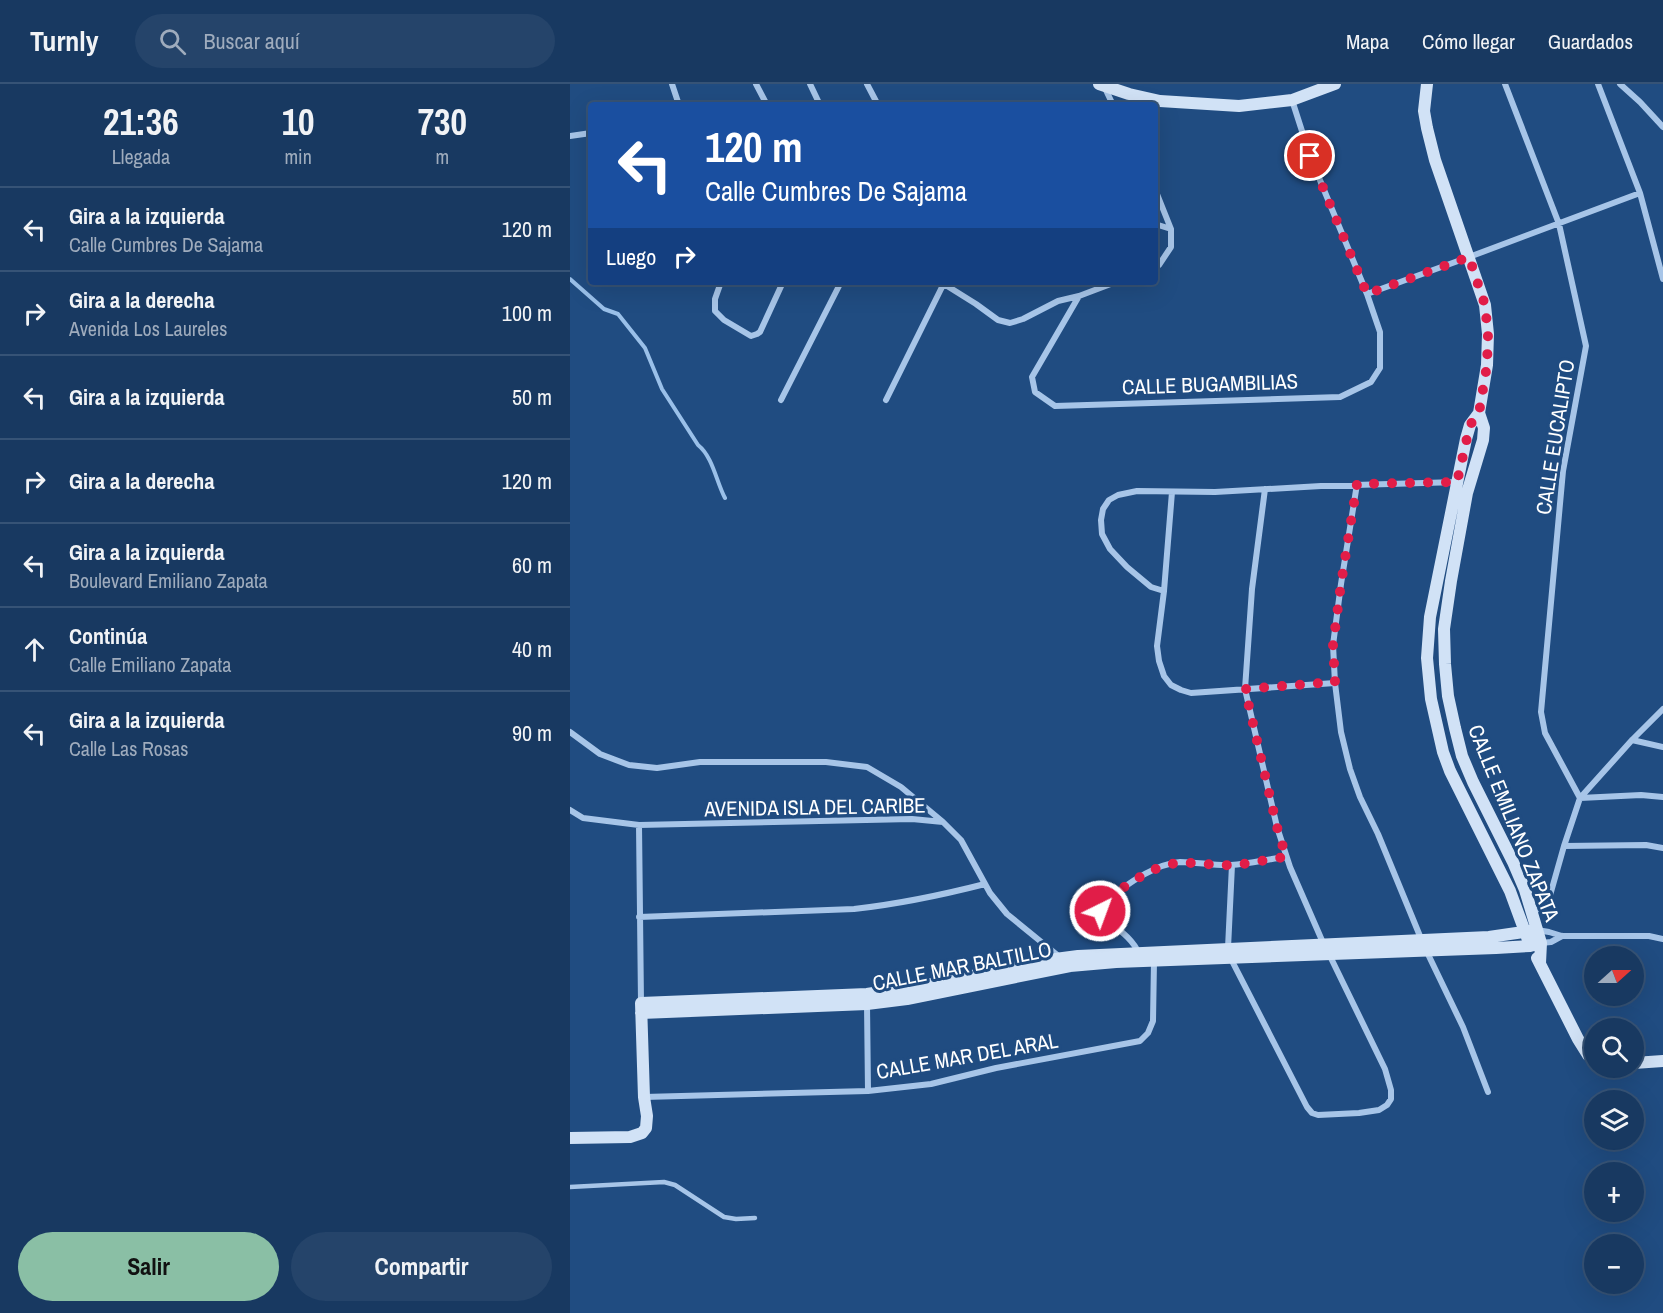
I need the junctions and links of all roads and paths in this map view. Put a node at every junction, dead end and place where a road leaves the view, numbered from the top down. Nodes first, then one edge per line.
1 (672, 84) edge
2 (756, 84) edge
3 (810, 84) edge
4 (867, 84) edge
5 (1335, 84) edge
6 (1426, 84) edge
7 (1505, 84) edge
8 (1598, 84) edge
9 (1620, 84) edge
10 (1102, 85) edge
11 (1292, 100) junction
12 (678, 102) edge
13 (765, 102) edge
14 (819, 102) edge
15 (876, 102) edge
16 (1111, 102) edge
17 (1663, 127) edge
18 (588, 134) edge
19 (570, 136) edge
20 (1640, 193) junction
21 (1158, 196) edge
22 (1559, 224) junction
23 (1158, 225) edge
24 (1171, 229) junction
25 (1469, 257) junction
26 (1158, 266) edge
27 (1663, 279) edge
28 (720, 285) edge
29 (782, 285) edge
30 (840, 285) edge
31 (943, 285) edge
32 (947, 285) edge
33 (1108, 285) edge
34 (1367, 294) junction
35 (1079, 296) junction
36 (782, 400) dead end
37 (886, 400) dead end
38 (1479, 413) junction
39 (1457, 482) junction
40 (1471, 483) junction
41 (1357, 484) junction
42 (1265, 489) junction
43 (1172, 492) junction
44 (1164, 591) junction
45 (1335, 682) junction
46 (1245, 689) junction
47 (1663, 710) edge
48 (570, 732) edge
49 (1632, 740) junction
50 (1663, 747) edge
51 (1663, 797) edge
52 (1580, 798) junction
53 (570, 810) edge
54 (943, 822) junction
55 (639, 825) junction
56 (1563, 846) junction
57 (1663, 849) edge
58 (1286, 857) junction
59 (1232, 865) junction
60 (985, 885) junction
61 (1526, 916) junction
62 (639, 917) junction
63 (1531, 931) junction
64 (1562, 936) junction
65 (1663, 939) edge
66 (1535, 945) junction
67 (1424, 946) junction
68 (1326, 950) junction
69 (1230, 954) junction
70 (1139, 957) junction
71 (1153, 957) junction
72 (1062, 962) junction
73 (867, 999) junction
74 (641, 1008) junction
75 (1584, 1048) edge
76 (1663, 1061) edge
77 (1644, 1062) edge
78 (868, 1091) junction
79 (1488, 1092) dead end
80 (644, 1097) junction
81 (570, 1138) edge
82 (570, 1187) edge
83 (755, 1218) dead end

1 - 12 street
2 - 13 street
3 - 14 street
4 - 15 street
5 - 11 main road
6 - 25 main road, CALLE EMILIANO ZAPATA
7 - 22 street, CALLE EUCALIPTO
8 - 20 street
9 - 17 street
10 - 11 main road
10 - 16 street
11 - 34 street
18 - 19 street
20 - 22 street
20 - 27 street
21 - 24 street
22 - 25 street
22 - 52 street, CALLE EUCALIPTO
23 - 24 street
24 - 26 street
25 - 34 street
25 - 38 main road, CALLE EMILIANO ZAPATA
28 - 29 street
30 - 36 street
31 - 37 street
32 - 35 street
33 - 35 street
34 - 35 street, CALLE BUGAMBILIAS
38 - 39 main road
38 - 40 main road, CALLE EMILIANO ZAPATA
39 - 40 street
39 - 41 street
39 - 61 main road
40 - 61 main road, CALLE EMILIANO ZAPATA
41 - 42 street
41 - 45 street
42 - 43 street
42 - 46 street
43 - 44 street
43 - 44 street
44 - 46 street
45 - 46 street
45 - 67 street
46 - 58 street
47 - 49 street
48 - 54 street
49 - 50 street
49 - 52 street
51 - 52 street
52 - 56 street
53 - 55 street, AVENIDA ISLA DEL CARIBE
54 - 55 street, AVENIDA ISLA DEL CARIBE
54 - 60 street, AVENIDA ISLA DEL CARIBE
55 - 62 street
56 - 57 street
56 - 61 street
58 - 59 street
58 - 68 street
59 - 69 street
59 - 70 street
60 - 62 street
60 - 72 street, AVENIDA ISLA DEL CARIBE
61 - 63 main road, CALLE EMILIANO ZAPATA
62 - 74 street
63 - 64 street
63 - 66 main road, CALLE EMILIANO ZAPATA
63 - 67 main road, CALLE MAR BALTILLO
64 - 65 street
64 - 66 street
66 - 67 main road, CALLE MAR BALTILLO
66 - 75 main road, CALLE EMILIANO ZAPATA
67 - 68 main road, CALLE MAR BALTILLO
67 - 79 street
68 - 69 main road, CALLE MAR BALTILLO
68 - 69 street
69 - 71 main road, CALLE MAR BALTILLO
70 - 71 main road, CALLE MAR BALTILLO
70 - 72 main road, CALLE MAR BALTILLO
71 - 78 street, CALLE MAR DEL ARAL
72 - 73 main road, CALLE MAR BALTILLO
73 - 74 main road, CALLE MAR BALTILLO
73 - 78 street
74 - 80 main road
76 - 77 main road
78 - 80 street, CALLE MAR DEL ARAL
80 - 81 main road
82 - 83 lane

